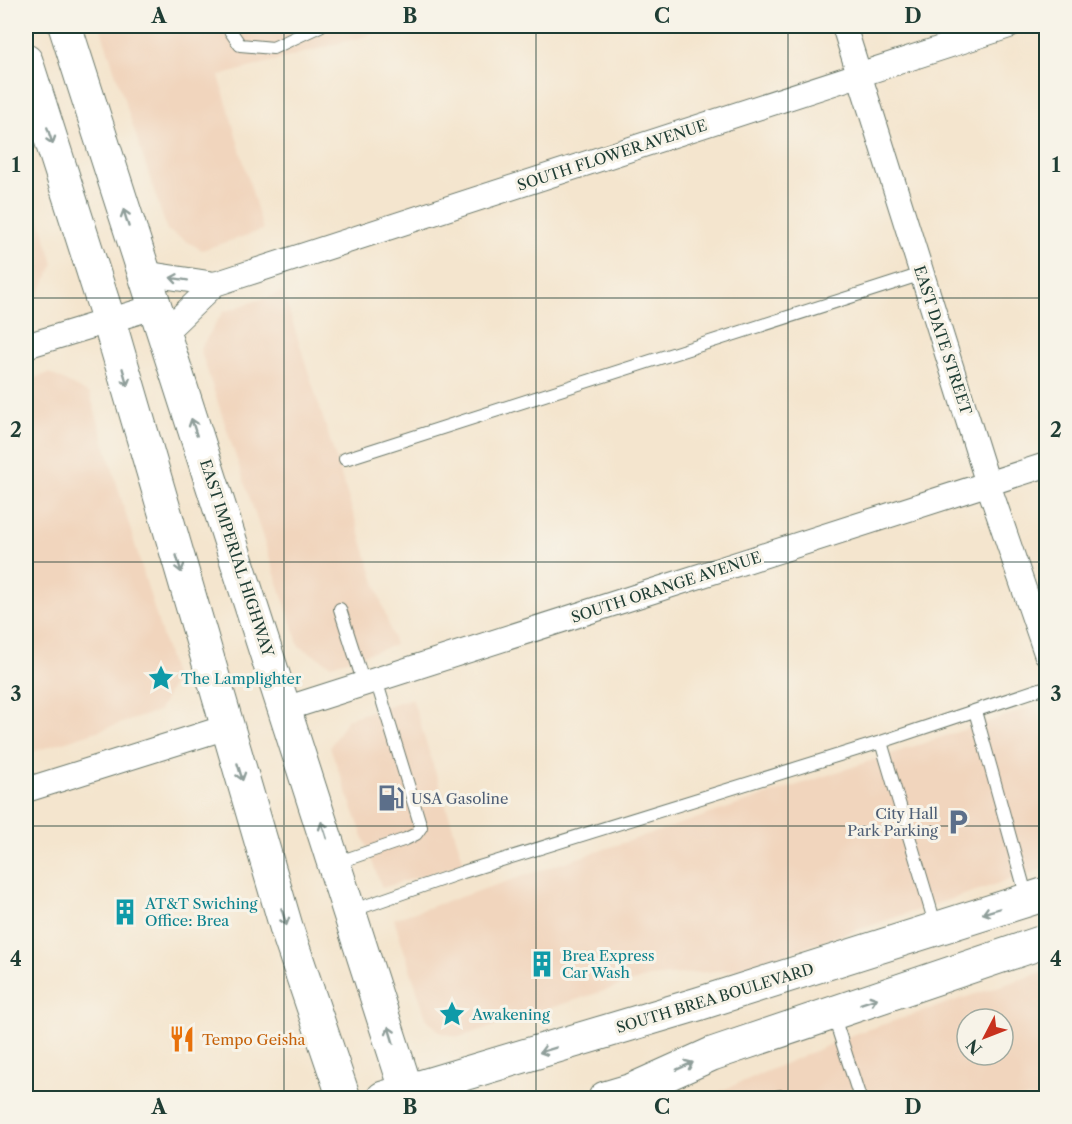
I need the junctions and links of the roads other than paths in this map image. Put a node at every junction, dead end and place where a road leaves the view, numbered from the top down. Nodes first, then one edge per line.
1 (65, 26) edge
2 (227, 26) edge
3 (320, 26) edge
4 (844, 26) edge
5 (1009, 26) edge
6 (26, 61) edge
7 (859, 74) junction
8 (143, 273) junction
9 (922, 274) junction
10 (214, 284) junction
11 (159, 320) junction
12 (109, 321) junction
13 (26, 346) edge
14 (345, 459) dead end
15 (1047, 465) edge
16 (988, 484) junction
17 (340, 609) dead end
18 (1047, 653) edge
19 (370, 682) junction
20 (1047, 687) edge
21 (285, 709) junction
22 (975, 711) junction
23 (226, 727) junction
24 (881, 742) junction
25 (26, 790) edge
26 (335, 863) junction
27 (1037, 897) edge
28 (350, 911) junction
29 (937, 928) junction
30 (1047, 941) edge
31 (833, 1013) junction
32 (400, 1096) edge
33 (344, 1098) edge
34 (605, 1098) edge
35 (770, 1098) edge
36 (782, 1098) edge
37 (860, 1098) edge

8 -> 1 main road, EAST IMPERIAL HIGHWAY
2 - 3 lane
4 - 7 street, EAST DATE STREET
5 - 7 street, SOUTH FLOWER AVENUE
6 -> 12 main road
7 - 9 street, EAST DATE STREET
7 - 10 street, SOUTH FLOWER AVENUE
10 -> 8 street, SOUTH FLOWER AVENUE
8 - 11 main road, EAST IMPERIAL HIGHWAY
9 - 14 lane
9 - 16 street, EAST DATE STREET
10 - 11 street, SOUTH FLOWER AVENUE
11 - 12 street, SOUTH FLOWER AVENUE
21 -> 11 main road, EAST IMPERIAL HIGHWAY
12 - 13 street, SOUTH FLOWER AVENUE
12 -> 23 main road
15 - 16 street, SOUTH ORANGE AVENUE
16 - 18 street, EAST DATE STREET
16 - 19 street, SOUTH ORANGE AVENUE
17 - 19 lane
19 - 21 street, SOUTH ORANGE AVENUE
19 - 26 lane
20 - 22 lane
26 -> 21 main road, EAST IMPERIAL HIGHWAY
22 - 24 lane
22 - 27 lane
23 - 25 street
23 -> 33 main road
24 - 28 lane
24 - 29 lane
26 - 28 main road, EAST IMPERIAL HIGHWAY
27 -> 29 main road, SOUTH BREA BOULEVARD
32 -> 28 main road, EAST IMPERIAL HIGHWAY
29 -> 32 main road, SOUTH BREA BOULEVARD
31 -> 30 main road
34 -> 31 main road
31 - 37 lane
35 - 36 lane

